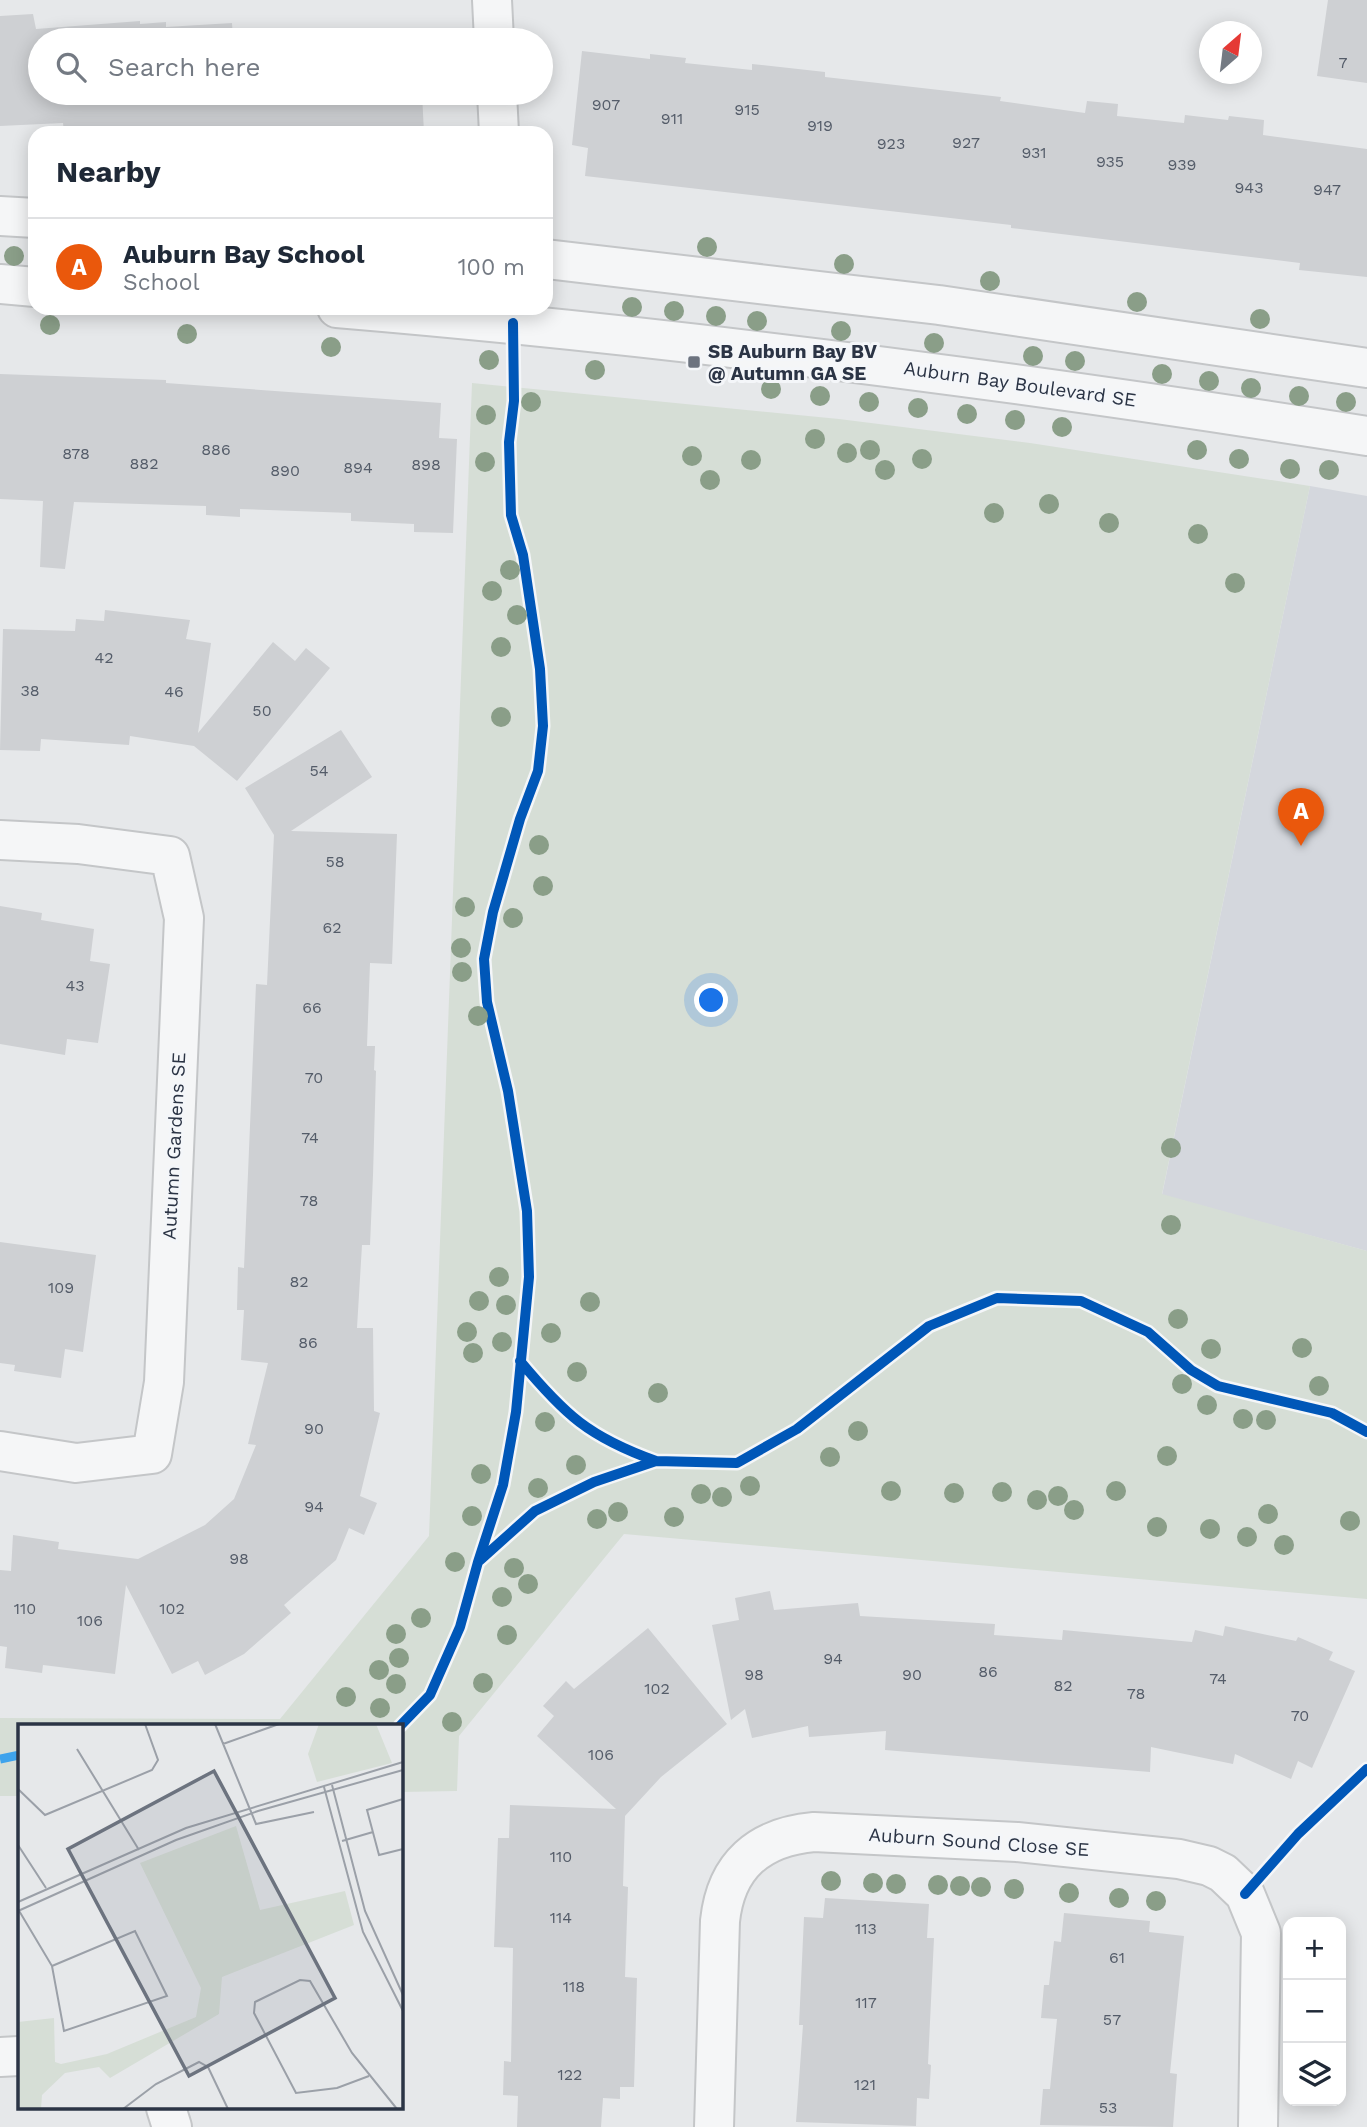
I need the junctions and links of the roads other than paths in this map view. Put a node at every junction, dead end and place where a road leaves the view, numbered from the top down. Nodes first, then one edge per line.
1 (492, 0) edge
2 (493, 28) edge
3 (498, 105) edge
4 (499, 126) edge
5 (0, 216) edge
6 (28, 218) edge
7 (553, 260) edge
8 (0, 284) edge
9 (28, 286) edge
10 (512, 315) edge
11 (1367, 368) edge
12 (1367, 436) edge
13 (0, 840) edge
14 (0, 1451) edge
15 (18, 2056) edge
16 (0, 2057) edge
17 (167, 2110) edge
18 (172, 2127) edge
19 (714, 2127) edge
20 (1258, 2127) edge

1 - 2 street
3 - 4 street
5 - 6 street
7 - 11 street
8 - 9 street
10 - 12 street, Auburn Bay Boulevard SE
13 - 14 street, Autumn Gardens SE
15 - 16 street
17 - 18 street
19 - 20 street, Auburn Sound Close SE

